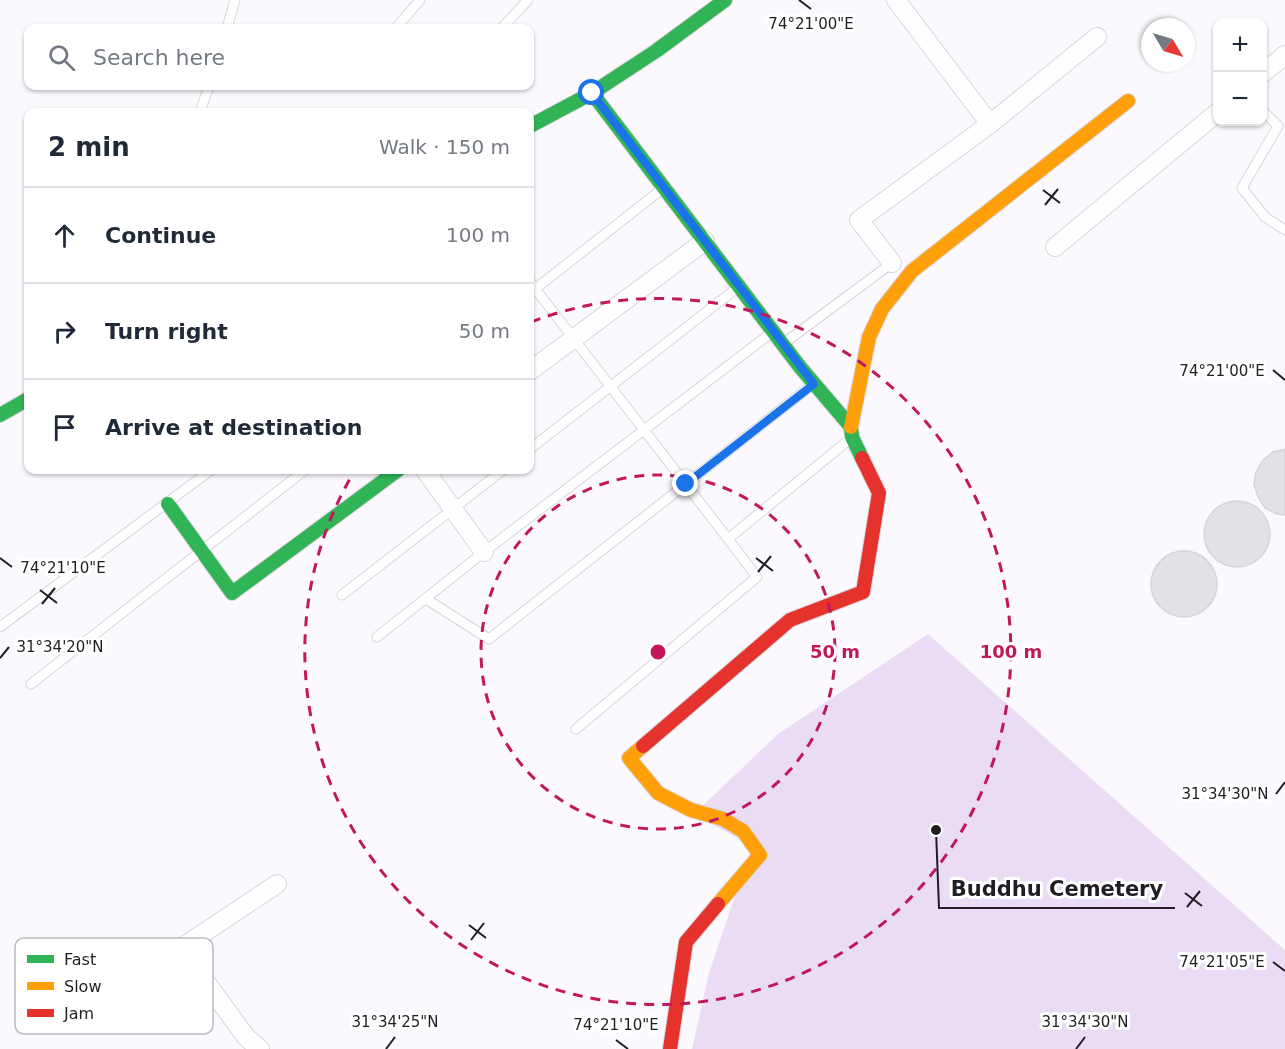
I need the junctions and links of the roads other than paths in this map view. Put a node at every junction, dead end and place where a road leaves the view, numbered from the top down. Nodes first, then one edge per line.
1 (235, 0) edge
2 (420, 0) edge
3 (528, 0) edge
4 (725, 0) edge
5 (896, 0) edge
6 (228, 24) edge
7 (399, 24) edge
8 (506, 24) edge
9 (1097, 38) dead end
10 (1285, 55) edge
11 (1265, 72) edge
12 (208, 90) edge
13 (592, 93) junction
14 (1128, 101) dead end
15 (201, 108) edge
16 (1267, 114) edge
17 (1213, 116) edge
18 (534, 124) edge
19 (990, 124) junction
20 (664, 188) junction
21 (1285, 230) edge
22 (705, 241) junction
23 (1055, 247) dead end
24 (892, 263) joint
25 (534, 286) edge
26 (739, 286) junction
27 (534, 292) edge
28 (773, 332) junction
29 (573, 339) junction
30 (783, 344) junction
31 (534, 368) edge
32 (814, 384) junction
33 (610, 387) junction
34 (24, 401) edge
35 (0, 415) edge
36 (644, 430) junction
37 (851, 432) junction
38 (534, 446) edge
39 (206, 474) edge
40 (300, 474) edge
41 (393, 474) edge
42 (428, 474) edge
43 (498, 474) edge
44 (686, 484) junction
45 (168, 504) junction
46 (453, 508) junction
47 (728, 539) junction
48 (202, 551) junction
49 (484, 552) junction
50 (342, 595) dead end
51 (426, 599) junction
52 (0, 627) edge
53 (377, 637) dead end
54 (31, 684) dead end
55 (576, 729) dead end
56 (277, 884) dead end
57 (196, 938) edge
58 (213, 992) edge
59 (260, 1049) edge
60 (670, 1049) edge

1 - 6 lane
2 - 7 lane
3 - 8 lane
4 - 13 street
5 - 19 street
9 - 19 street
10 - 11 street
12 - 15 lane
13 - 18 street
13 - 20 street
14 - 37 street
16 - 21 lane
17 - 23 street
19 - 24 street
20 - 22 street
20 - 25 lane
22 - 26 street
22 - 29 street
24 - 30 lane
26 - 28 street
26 - 33 lane
27 - 29 lane
28 - 30 street
28 - 36 lane
29 - 31 street
29 - 33 lane
30 - 32 street
32 - 37 street
32 - 44 lane
33 - 36 lane
33 - 38 lane
34 - 35 street
36 - 44 lane
36 - 49 lane
37 - 47 lane
37 - 60 street
39 - 45 lane
40 - 48 lane
41 - 48 street
42 - 46 street
43 - 46 lane
44 - 47 lane
44 - 51 lane
45 - 48 street
45 - 52 lane
46 - 49 street
46 - 50 lane
47 - 55 lane
48 - 54 lane
49 - 51 lane
51 - 53 lane
56 - 57 street
58 - 59 street

